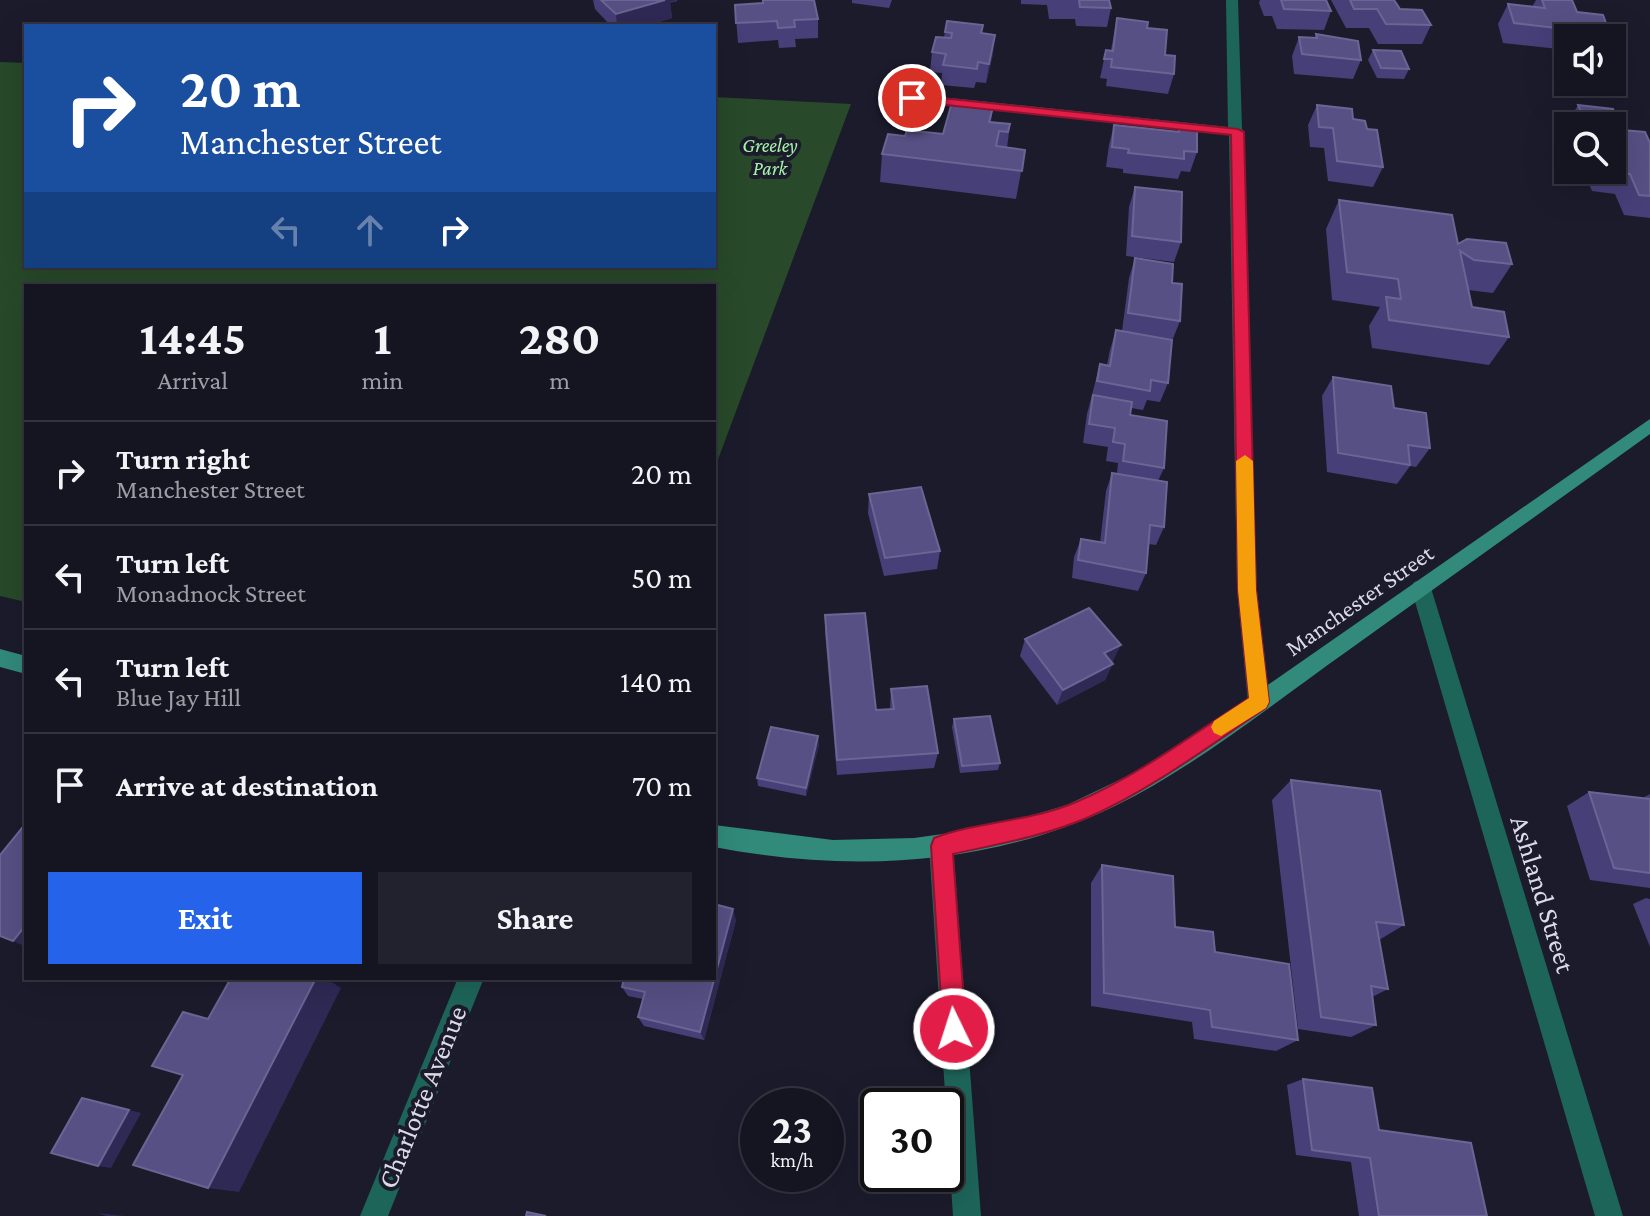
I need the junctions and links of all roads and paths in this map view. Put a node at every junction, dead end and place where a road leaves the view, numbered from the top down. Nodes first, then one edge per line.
1 (1232, 0) edge
2 (912, 98) dead end
3 (1238, 132) junction
4 (1650, 425) edge
5 (1421, 588) junction
6 (0, 658) edge
7 (24, 664) edge
8 (1259, 702) junction
9 (716, 836) edge
10 (941, 846) junction
11 (470, 980) edge
12 (374, 1216) edge
13 (967, 1216) edge
14 (1609, 1216) edge

1 - 3 street
2 - 3 street
3 - 8 street
4 - 5 street, Manchester Street
5 - 8 street, Manchester Street
5 - 14 street, Ashland Street
6 - 7 street
8 - 10 street, Manchester Street
9 - 10 street, Manchester Street
10 - 13 street
11 - 12 street, Charlotte Avenue

